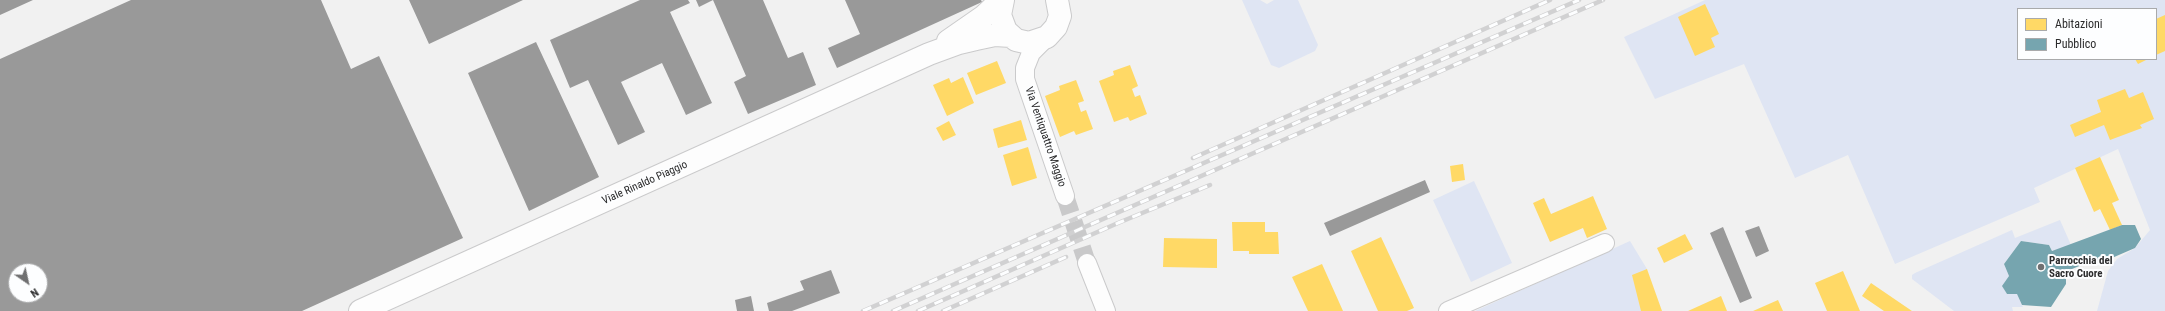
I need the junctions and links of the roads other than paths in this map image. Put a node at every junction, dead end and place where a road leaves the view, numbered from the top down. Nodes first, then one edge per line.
1 (1002, 0) edge
2 (1058, 1) edge
3 (1011, 36) junction
4 (1047, 37) junction
5 (929, 54) junction
6 (1065, 196) tunnel mouth
7 (1605, 243) dead end
8 (1087, 263) tunnel mouth
9 (360, 311) edge
10 (1106, 311) edge
11 (1448, 311) edge

1 - 3 street
1 - 5 street, Viale Rinaldo Piaggio
2 - 4 street
3 - 4 street
3 - 5 street, Viale Rinaldo Piaggio
4 - 6 street, Via Ventiquattro Maggio
5 - 9 street, Viale Rinaldo Piaggio
7 - 11 street
8 - 10 street

